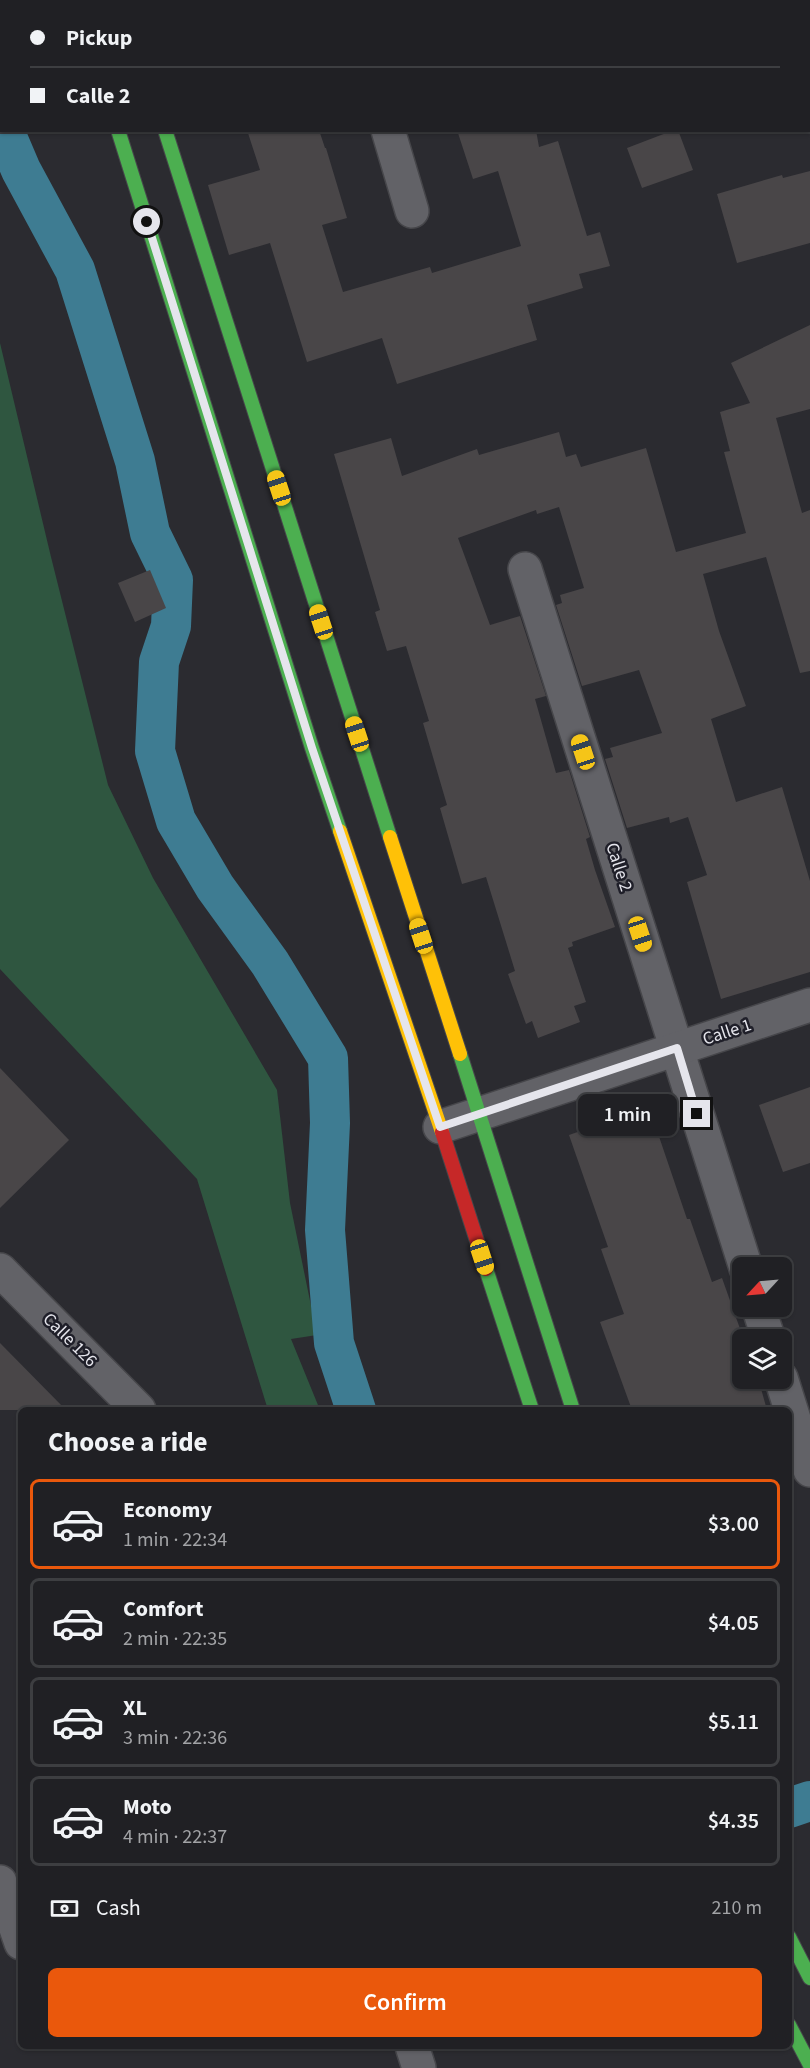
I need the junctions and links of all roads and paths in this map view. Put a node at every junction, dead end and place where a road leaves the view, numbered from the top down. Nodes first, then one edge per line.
1 (119, 132) edge
2 (166, 132) edge
3 (389, 132) edge
4 (412, 211) dead end
5 (525, 569) dead end
6 (810, 1005) edge
7 (677, 1048) junction
8 (478, 1114) junction
9 (440, 1127) junction
10 (743, 1257) edge
11 (0, 1270) edge
12 (784, 1389) edge
13 (137, 1407) edge
14 (531, 1407) edge
15 (572, 1407) edge
16 (790, 1407) edge
17 (792, 1413) edge
18 (810, 1470) edge
19 (0, 1882) edge
20 (18, 1934) edge
21 (792, 1943) edge
22 (18, 1945) edge
23 (0, 1955) edge
24 (810, 1978) edge
25 (792, 2030) edge
26 (413, 2049) edge
27 (809, 2060) edge
28 (419, 2068) edge

1 - 9 street
2 - 8 street
3 - 4 street
5 - 7 street, Calle 2
6 - 7 street, Calle 1
7 - 8 street, Calle 1
7 - 10 street, Calle 2
8 - 9 street, Calle 1
8 - 15 street
9 - 14 street
11 - 13 street, Calle 126
12 - 16 street
17 - 18 street
19 - 20 street
21 - 24 street
22 - 23 street
25 - 27 street
26 - 28 street

